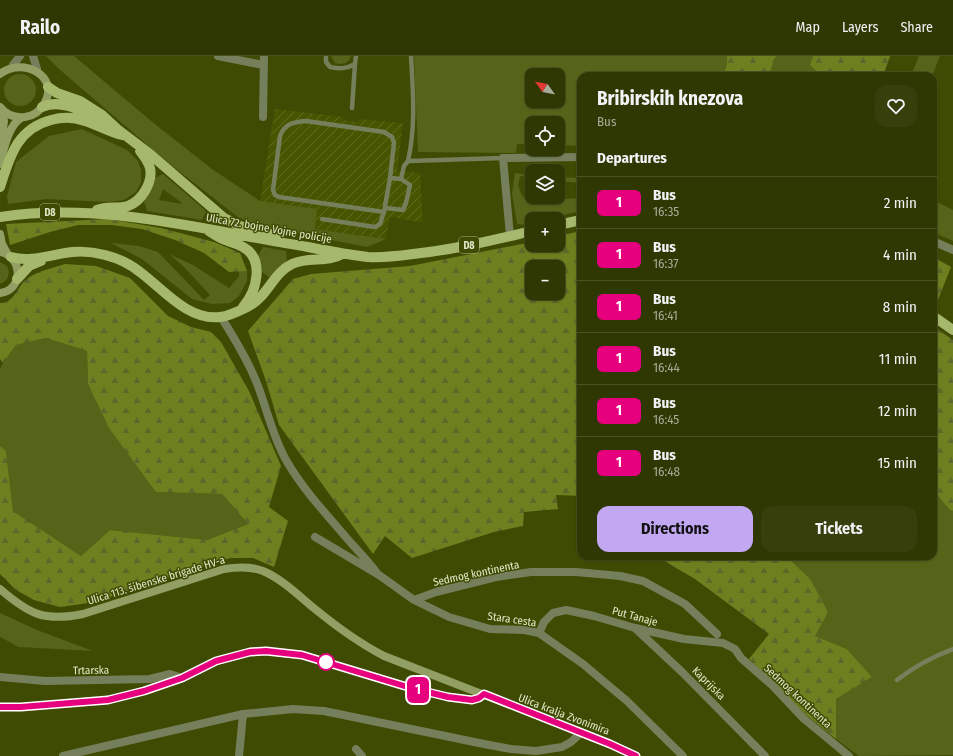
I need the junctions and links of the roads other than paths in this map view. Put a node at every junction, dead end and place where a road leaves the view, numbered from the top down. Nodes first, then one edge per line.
1 (20, 56) edge
2 (33, 56) edge
3 (218, 56) edge
4 (264, 56) edge
5 (326, 56) edge
6 (356, 56) edge
7 (411, 56) edge
8 (355, 64) junction
9 (263, 65) junction
10 (6, 67) edge
11 (37, 69) junction
12 (0, 74) edge
13 (48, 87) junction
14 (42, 107) junction
15 (352, 108) dead end
16 (1, 109) edge
17 (263, 117) dead end
18 (21, 118) junction
19 (120, 132) junction
20 (136, 145) junction
21 (0, 155) edge
22 (577, 157) edge
23 (503, 158) junction
24 (408, 161) junction
25 (0, 164) edge
26 (390, 178) junction
27 (402, 179) junction
28 (0, 187) edge
29 (385, 210) junction
30 (91, 212) junction
31 (0, 217) edge
32 (322, 219) dead end
33 (577, 221) edge
34 (565, 223) edge
35 (206, 228) junction
36 (525, 233) edge
37 (0, 234) edge
38 (510, 236) junction
39 (937, 243) edge
40 (288, 244) junction
41 (953, 250) edge
42 (344, 253) junction
43 (6, 255) edge
44 (54, 256) junction
45 (17, 279) junction
46 (0, 293) edge
47 (241, 309) junction
48 (220, 317) junction
49 (937, 319) edge
50 (953, 330) edge
51 (315, 537) dead end
52 (379, 576) junction
53 (0, 589) edge
54 (414, 600) junction
55 (635, 628) junction
56 (539, 634) junction
57 (717, 634) dead end
58 (735, 649) joint
59 (953, 649) edge
60 (0, 678) edge
61 (182, 678) junction
62 (897, 680) dead end
63 (484, 694) junction
64 (0, 707) edge
65 (243, 714) junction
66 (581, 733) junction
67 (356, 749) dead end
68 (63, 756) edge
69 (240, 756) edge
70 (362, 756) edge
71 (636, 756) edge
72 (683, 756) edge
73 (765, 756) edge
74 (849, 756) edge

1 - 10 street
2 - 11 street
3 - 9 street
4 - 9 street
5 - 8 lane
6 - 8 lane
7 - 24 lane
8 - 15 lane
9 - 17 street
10 - 11 main road
10 - 12 main road
11 - 13 main road
13 - 14 main road
13 - 19 main road
14 - 18 main road
14 - 19 main road
16 - 18 main road
16 - 21 main road
18 - 25 main road
19 - 20 main road
19 - 28 main road
20 - 30 main road
20 - 40 main road
22 - 23 street
23 - 24 lane
23 - 38 street
24 - 27 lane
26 - 27 lane
26 - 29 lane
26 - 29 lane
27 - 29 lane
29 - 32 lane
30 - 31 main road, Ulica 72. bojne Vojne policije / D8
30 - 35 main road, Ulica 72. bojne Vojne policije / D8
33 - 34 main road
35 - 40 main road, Ulica 72. bojne Vojne policije / D8
35 - 47 main road
36 - 38 main road, Ulica 72. bojne Vojne policije / D8
37 - 43 main road
38 - 42 main road, Ulica 72. bojne Vojne policije / D8
39 - 41 street
40 - 42 main road, Ulica 72. bojne Vojne policije / D8
42 - 47 main road
43 - 44 main road
43 - 45 main road
44 - 45 main road
44 - 48 main road
45 - 46 main road
47 - 48 main road
48 - 52 street
49 - 50 main road
51 - 52 street, Stara cesta
52 - 54 street, Stara cesta
53 - 63 main road, Ulica 113. šibenske brigade HV-a
54 - 56 street, Stara cesta
54 - 57 street, Sedmog kontinenta
55 - 56 street, Put Tanaje
55 - 58 street, Put Tanaje
55 - 73 street, Kaprijska
56 - 72 street, Stara cesta
58 - 74 street, Sedmog kontinenta
59 - 62 lane
60 - 61 street, Trtarska
61 - 63 street
61 - 64 street
63 - 66 main road, Ulica kralja Zvonimira
65 - 66 street
65 - 68 street
65 - 69 street
66 - 71 main road, Ulica kralja Zvonimira
67 - 70 street

